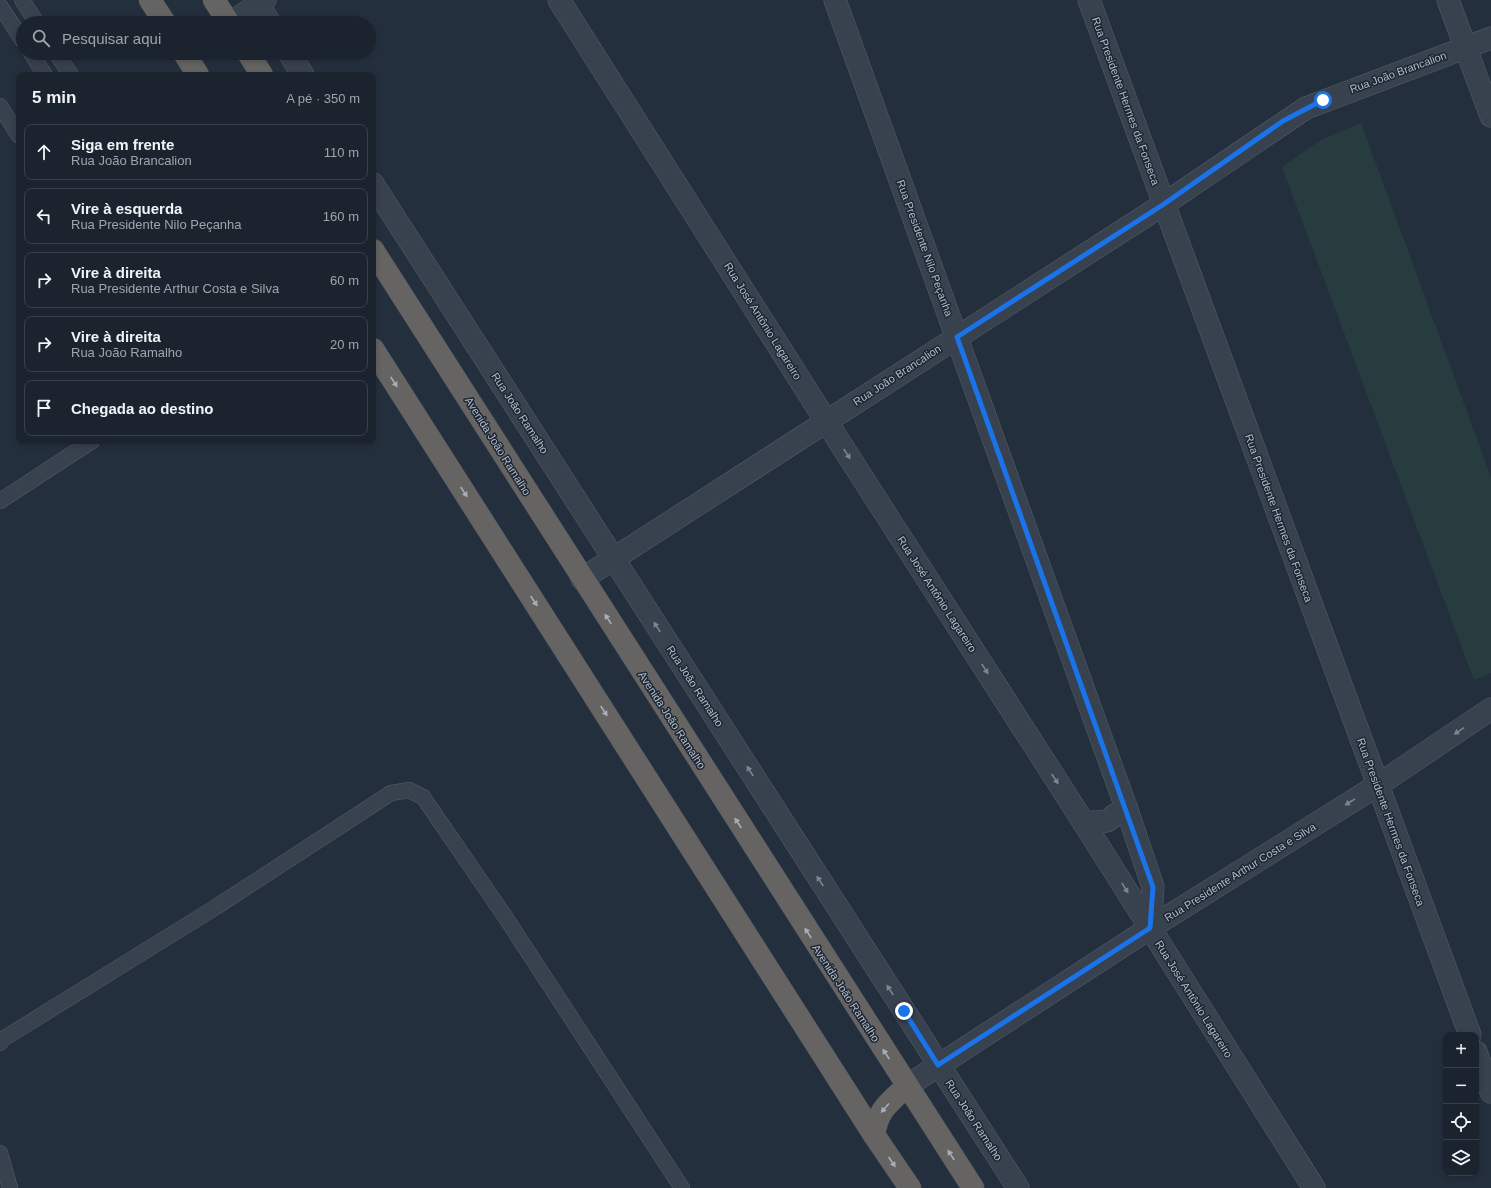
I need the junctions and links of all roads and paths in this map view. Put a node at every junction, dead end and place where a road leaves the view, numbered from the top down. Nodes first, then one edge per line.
1 (22, 0) edge
2 (150, 0) edge
3 (214, 0) edge
4 (559, 0) edge
5 (835, 0) edge
6 (1089, 0) edge
7 (1448, 0) edge
8 (259, 2) edge
9 (0, 6) edge
10 (32, 16) edge
11 (160, 16) edge
12 (224, 16) edge
13 (239, 16) edge
14 (266, 16) edge
15 (16, 30) edge
16 (1491, 38) edge
17 (1465, 47) junction
18 (35, 60) edge
19 (60, 60) edge
20 (188, 60) edge
21 (252, 60) edge
22 (293, 60) edge
23 (43, 72) edge
24 (68, 72) edge
25 (196, 72) edge
26 (260, 72) edge
27 (301, 72) edge
28 (0, 106) edge
29 (1491, 116) edge
30 (16, 131) edge
31 (376, 189) edge
32 (1164, 204) junction
33 (376, 255) edge
34 (957, 337) junction
35 (376, 354) edge
36 (826, 421) junction
37 (87, 444) edge
38 (0, 501) edge
39 (613, 558) junction
40 (582, 579) junction
41 (1491, 709) edge
42 (1378, 785) junction
43 (1126, 807) junction
44 (1084, 823) junction
45 (1150, 928) junction
46 (1469, 1032) edge
47 (0, 1043) edge
48 (1479, 1060) edge
49 (938, 1065) junction
50 (907, 1086) junction
51 (1491, 1092) edge
52 (874, 1135) junction
53 (0, 1153) edge
54 (10, 1188) edge
55 (682, 1188) edge
56 (910, 1188) edge
57 (973, 1188) edge
58 (1018, 1188) edge
59 (1314, 1188) edge

1 - 10 lane
2 - 11 highway
3 - 12 highway
4 - 36 street, Rua José Antônio Lagareiro
5 - 34 street, Rua Presidente Nilo Peçanha
6 - 32 street, Rua Presidente Hermes da Fonseca
7 - 17 street
8 - 13 street
8 - 14 street
9 - 15 lane
16 - 17 street, Rua João Brancalion
17 - 29 street
17 - 32 street, Rua João Brancalion
18 - 23 lane
19 - 24 lane
20 - 25 highway
21 - 26 highway
22 - 27 street
28 - 30 lane
31 - 39 street, Rua João Ramalho
32 - 34 street, Rua João Brancalion
32 - 42 street, Rua Presidente Hermes da Fonseca
33 - 40 highway, Avenida João Ramalho
34 - 36 street, Rua João Brancalion
34 - 43 street, Rua Presidente Nilo Peçanha
35 -> 52 highway
36 - 39 street, Rua João Brancalion
36 -> 44 street, Rua José Antônio Lagareiro
37 - 38 lane
39 - 40 street, Rua João Brancalion
49 -> 39 street, Rua João Ramalho
50 -> 40 highway, Avenida João Ramalho
41 -> 42 street, Rua Presidente Arthur Costa e Silva
42 -> 45 street, Rua Presidente Arthur Costa e Silva
42 - 46 street, Rua Presidente Hermes da Fonseca
43 - 44 street
43 - 45 street, Rua Presidente Nilo Peçanha
44 -> 45 street, Rua José Antônio Lagareiro
45 - 49 street, Rua Presidente Arthur Costa e Silva
45 - 59 street, Rua José Antônio Lagareiro
47 - 55 lane
48 - 51 street
49 - 50 street, Rua Presidente Arthur Costa e Silva
49 - 58 street, Rua João Ramalho
50 -> 52 highway
57 -> 50 highway, Avenida João Ramalho
52 -> 56 highway
53 - 54 lane

